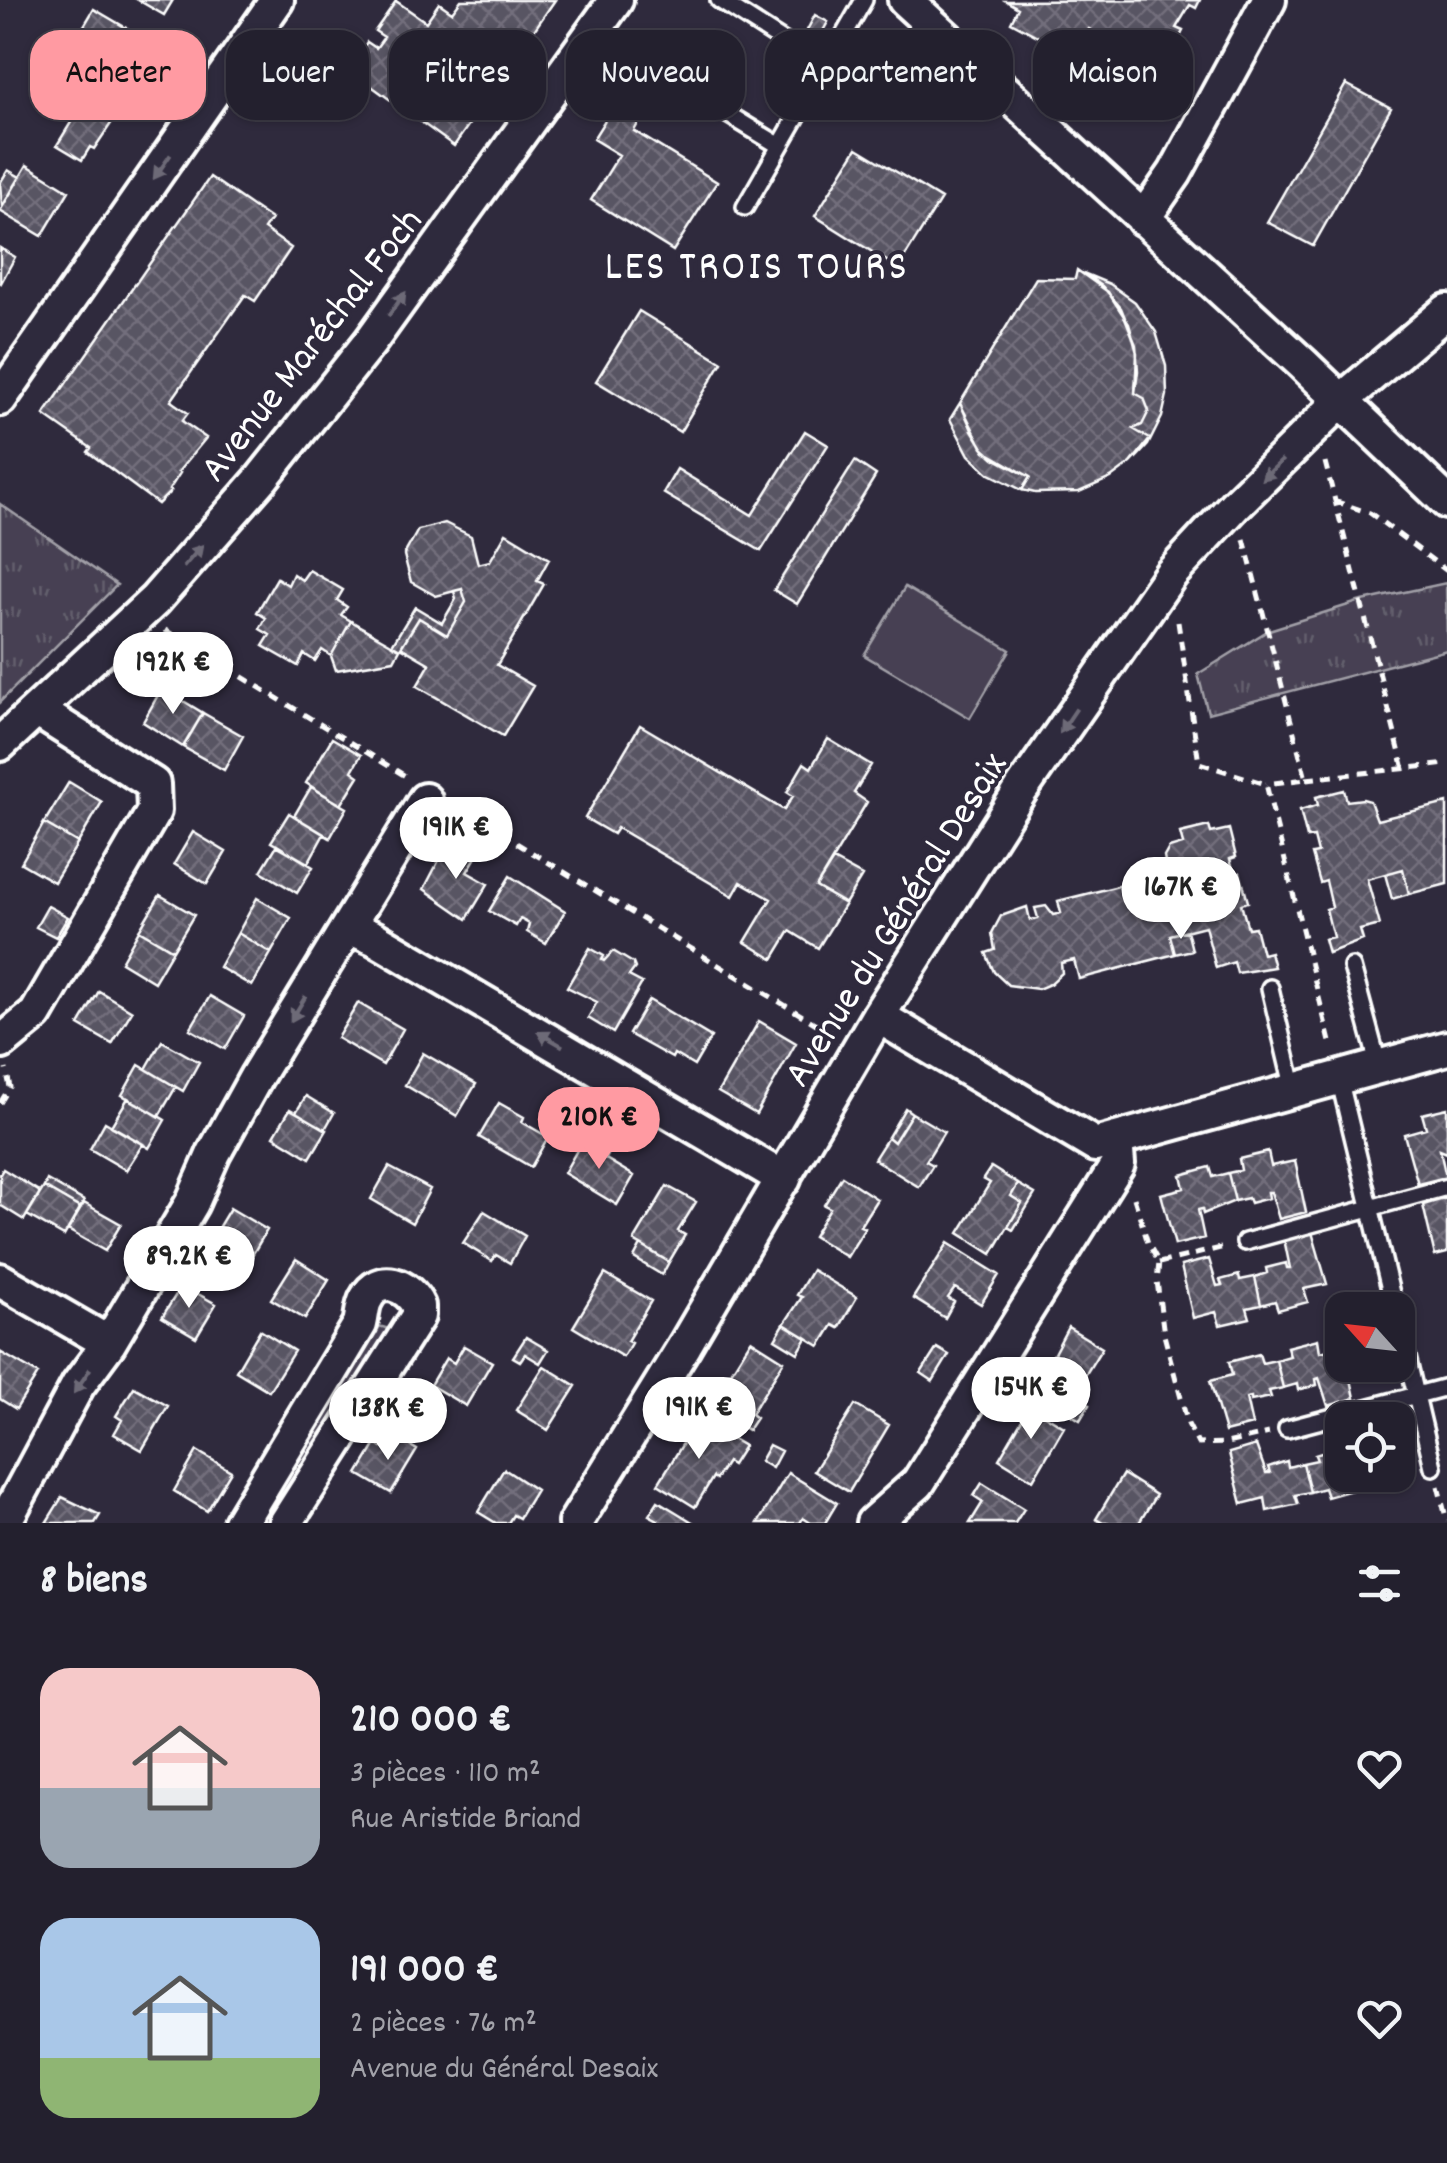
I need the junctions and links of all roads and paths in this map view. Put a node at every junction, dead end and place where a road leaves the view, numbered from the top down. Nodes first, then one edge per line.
1 (277, 0) edge
2 (616, 0) edge
3 (719, 0) edge
4 (864, 0) edge
5 (905, 0) edge
6 (1269, 0) edge
7 (766, 30) edge
8 (847, 30) edge
9 (737, 120) edge
10 (795, 120) edge
11 (780, 146) junction
12 (745, 207) dead end
13 (1143, 219) junction
14 (1447, 311) edge
15 (0, 399) edge
16 (1342, 402) junction
17 (1310, 433) junction
18 (1334, 501) junction
19 (1447, 502) edge
20 (1235, 505) junction
21 (1447, 571) edge
22 (1171, 574) junction
23 (155, 600) junction
24 (38, 711) junction
25 (0, 744) edge
26 (1447, 764) edge
27 (1404, 769) junction
28 (1306, 778) junction
29 (1266, 784) junction
30 (429, 794) junction
31 (349, 926) junction
32 (1352, 967) dead end
33 (1270, 988) dead end
34 (878, 1016) junction
35 (2, 1042) edge
36 (1447, 1048) edge
37 (860, 1050) junction
38 (1378, 1066) junction
39 (1339, 1078) junction
40 (1294, 1090) junction
41 (1117, 1151) junction
42 (784, 1178) junction
43 (1447, 1188) edge
44 (1370, 1208) junction
45 (1245, 1242) joint
46 (1160, 1263) junction
47 (0, 1280) edge
48 (1391, 1292) edge
49 (109, 1343) junction
50 (1413, 1382) edge
51 (1447, 1387) edge
52 (1416, 1394) junction
53 (1287, 1429) joint
54 (1433, 1467) joint
55 (1447, 1522) edge
56 (4, 1523) edge
57 (240, 1523) edge
58 (286, 1523) edge
59 (575, 1523) edge
60 (872, 1523) edge

1 -> 15 street
23 -> 2 street, Avenue Maréchal Foch
3 - 7 lane
4 - 8 lane
5 - 13 street
6 - 13 street
9 - 11 lane
10 - 11 lane
11 - 12 lane
13 - 16 street
14 - 16 street, Avenue du Général Desaix
16 - 17 street, Avenue du Général Desaix
16 - 19 street
17 - 18 path
17 -> 20 street, Avenue du Général Desaix
18 - 21 path
18 - 27 path
20 - 22 street, Avenue du Général Desaix
20 - 28 path
22 - 29 path
22 -> 34 street, Avenue du Général Desaix
23 - 24 street, Avenue Maréchal Foch
23 - 30 path
24 - 25 street, Avenue Maréchal Foch
24 - 35 street
26 - 27 path
27 - 28 path
28 - 29 path
29 - 39 path
30 - 31 street
30 - 37 path
42 -> 31 street
31 -> 49 street
32 - 38 lane
33 - 40 lane
34 - 37 street, Avenue du Général Desaix
34 - 41 street
36 - 38 street
37 - 42 street, Avenue du Général Desaix
38 - 39 street
39 - 40 street
39 - 44 lane
40 - 41 street
41 - 46 path
41 - 60 street
42 - 59 street, Avenue du Général Desaix
43 - 44 lane
44 - 45 lane
44 - 48 lane
45 - 46 path
46 - 53 path
47 - 49 street
49 -> 56 street
50 - 52 lane
51 - 52 lane
52 - 53 lane
52 - 54 lane
54 - 55 path
57 - 58 street

